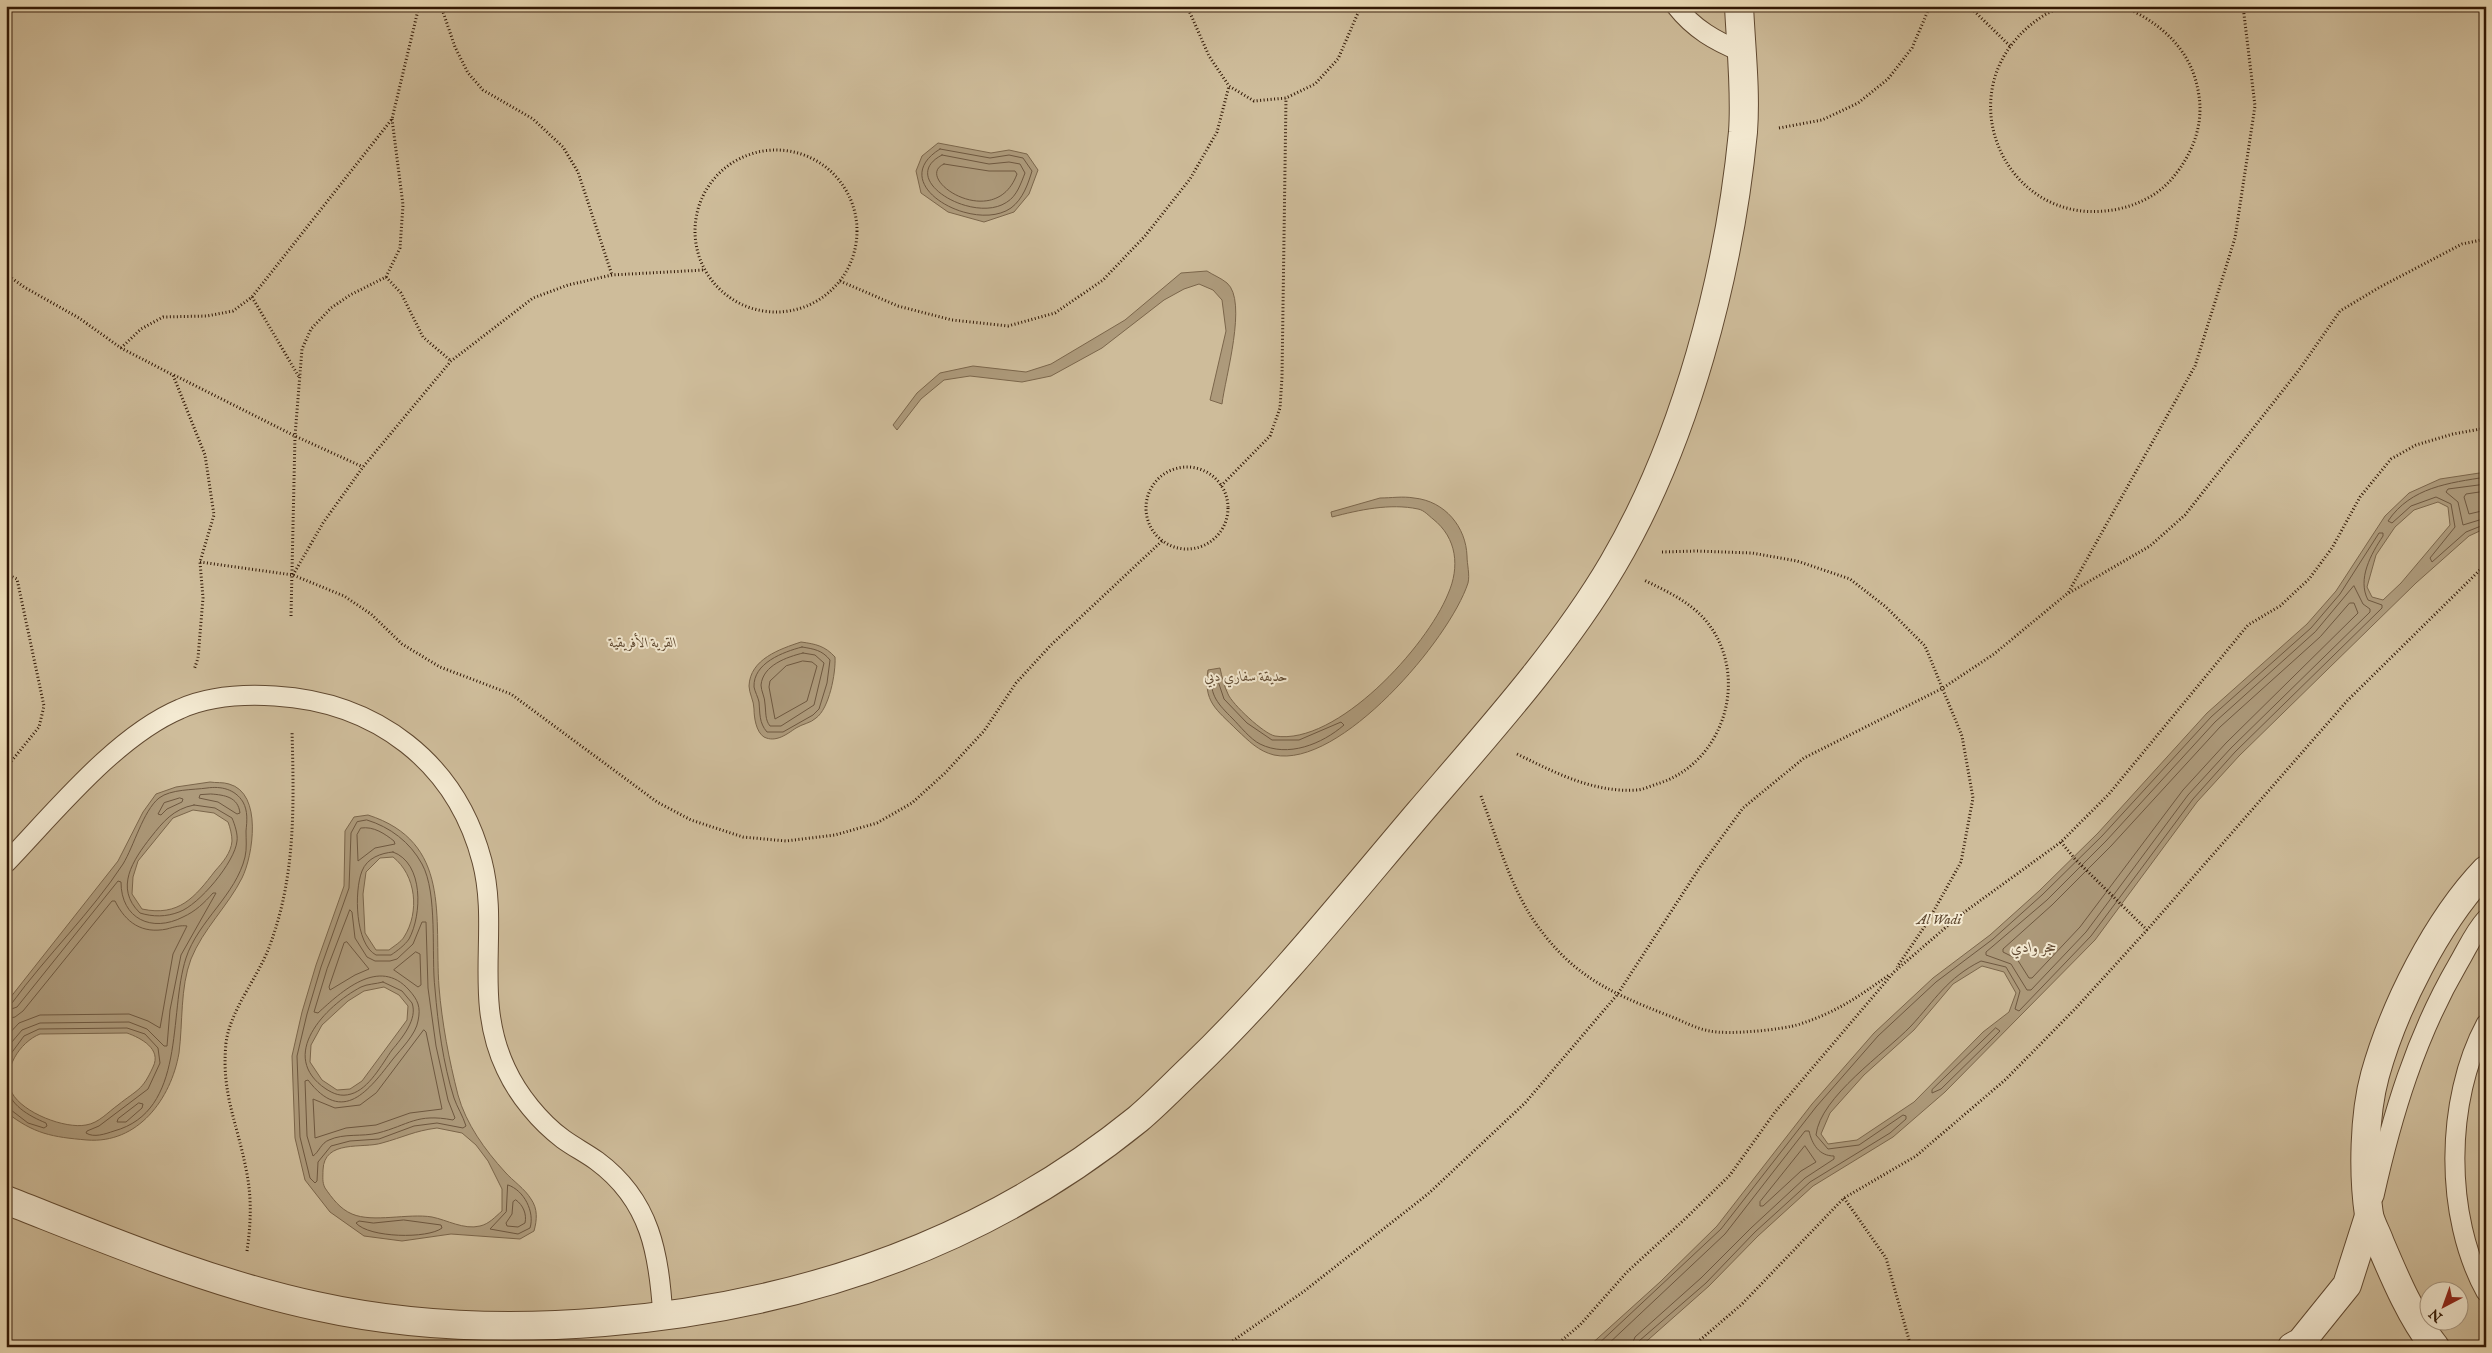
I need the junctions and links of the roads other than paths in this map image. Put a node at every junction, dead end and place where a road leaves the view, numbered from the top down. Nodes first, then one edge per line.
1 (1676, 6) edge
2 (1739, 6) edge
3 (1742, 52) junction
4 (6, 864) edge
5 (2486, 870) edge
6 (2486, 919) edge
7 (2486, 1024) edge
8 (6, 1200) edge
9 (2369, 1216) junction
10 (2486, 1292) edge
11 (663, 1317) junction
12 (2292, 1347) edge
13 (2435, 1347) edge

1 - 3 lane
2 - 3 street
3 - 11 street
4 - 11 lane
5 - 9 street
6 - 9 lane
7 - 10 lane
8 - 11 street
9 - 12 street
9 - 13 street

